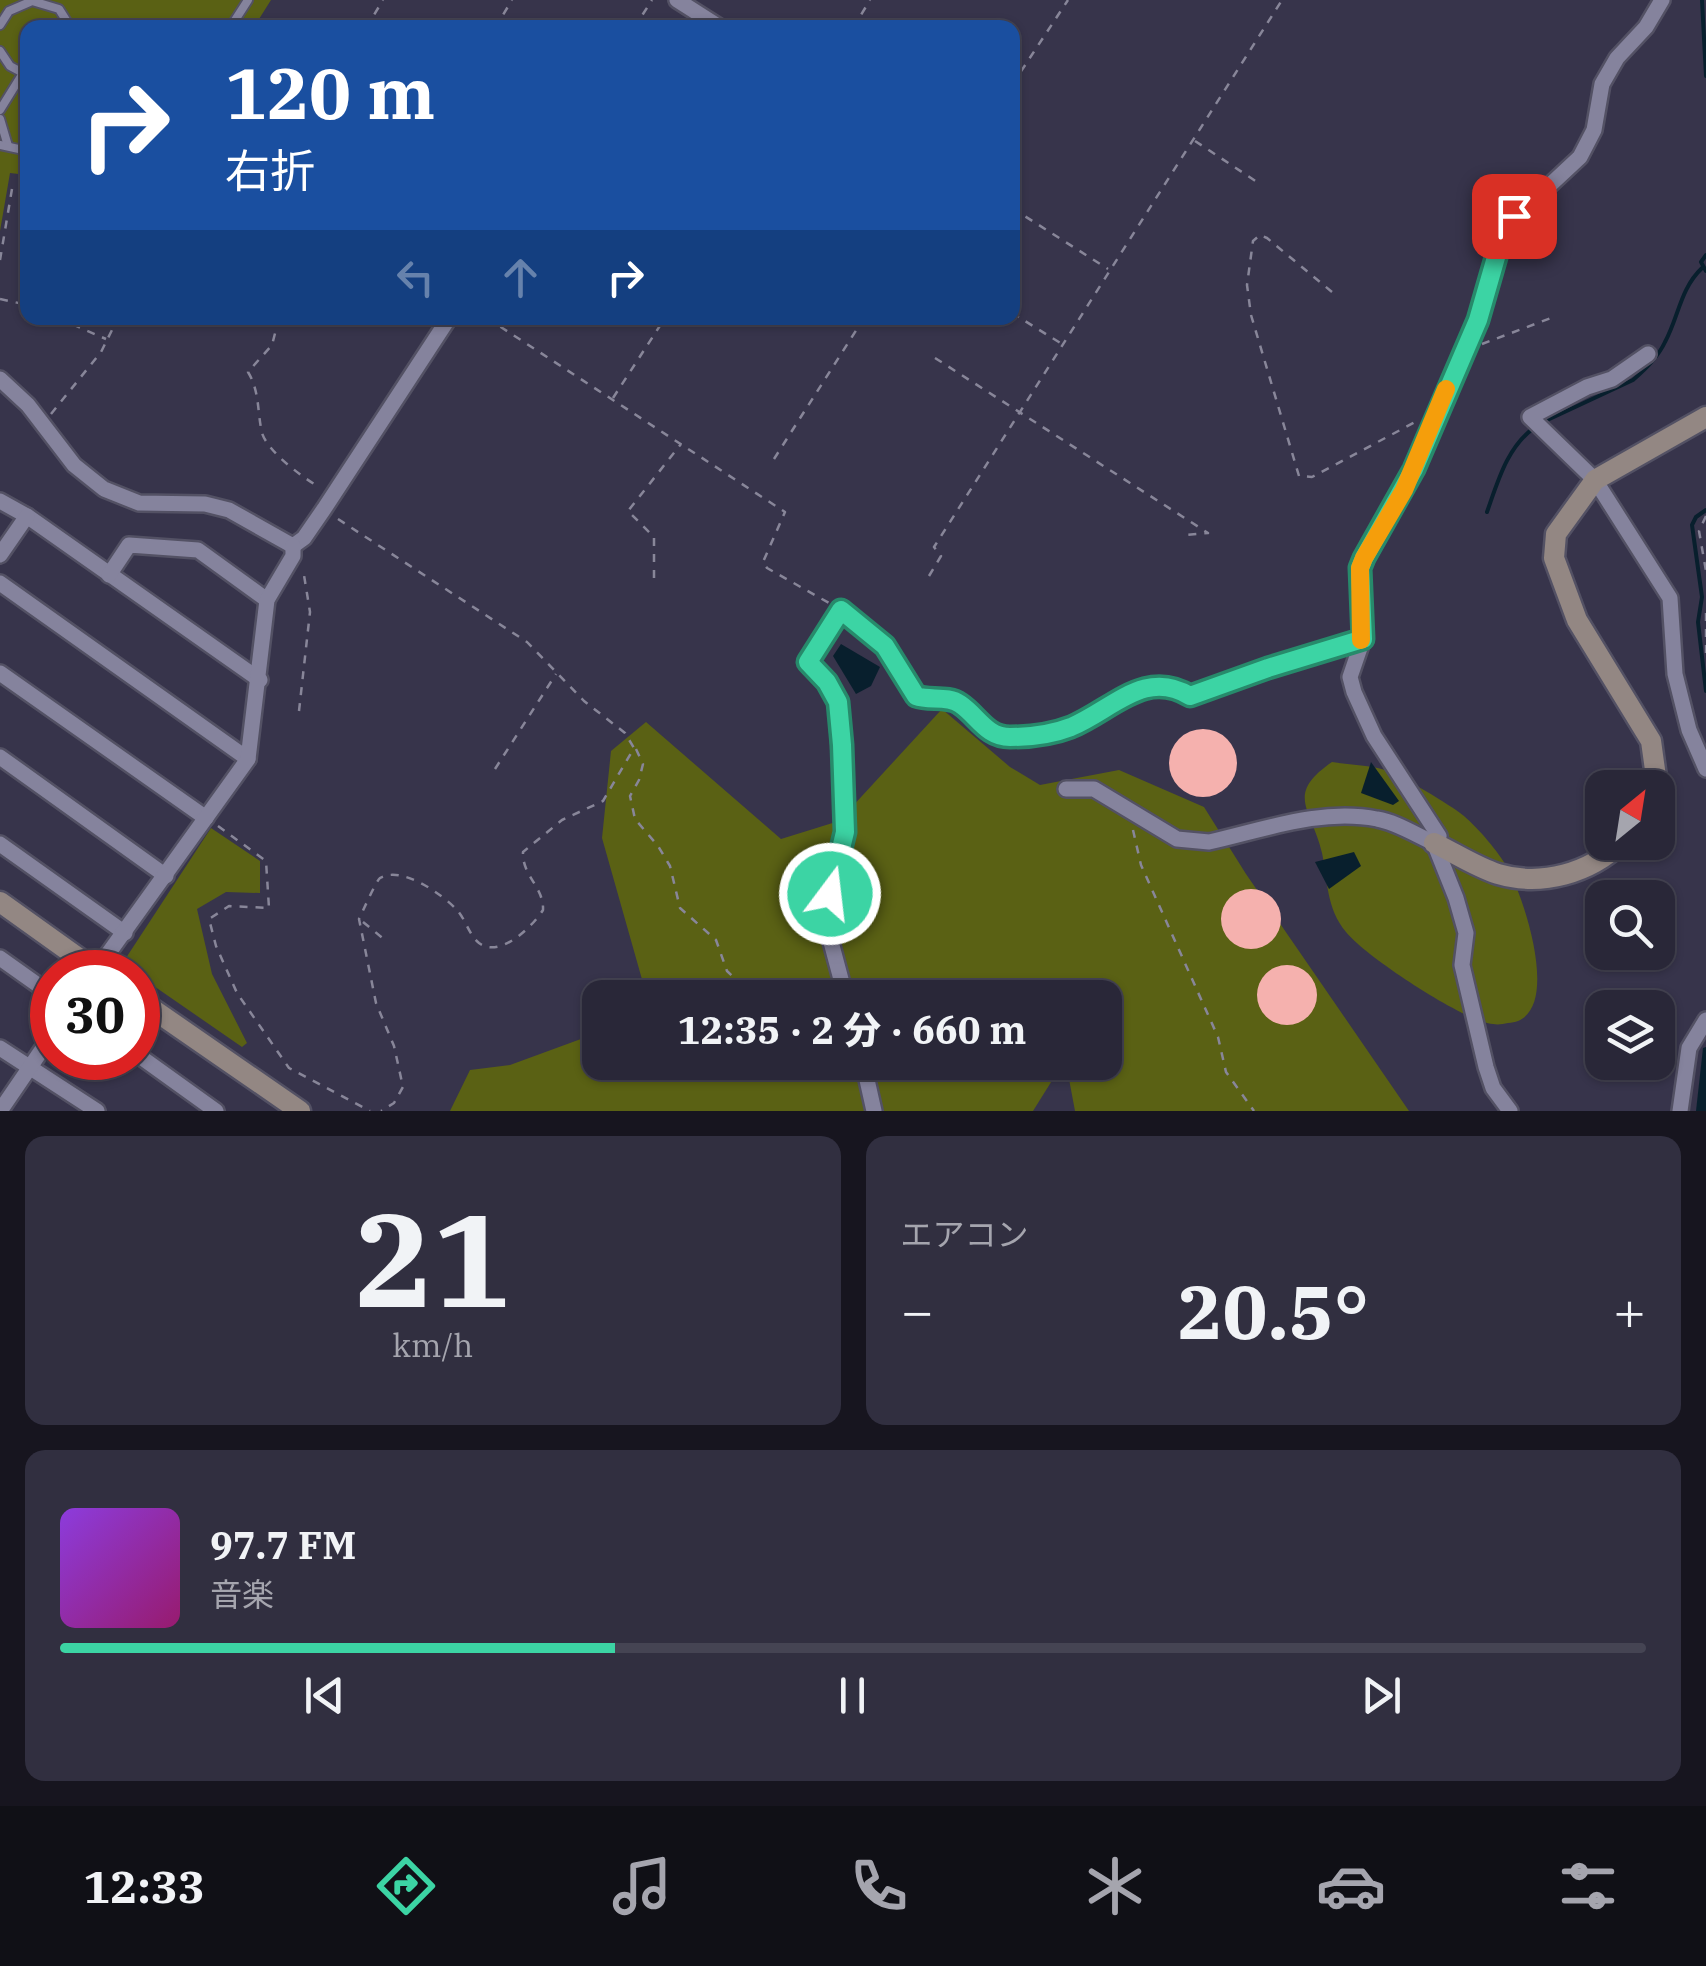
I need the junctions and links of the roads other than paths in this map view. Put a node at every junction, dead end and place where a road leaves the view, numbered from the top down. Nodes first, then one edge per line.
1 (677, 0) edge
2 (1657, 1) edge
3 (58, 4) edge
4 (708, 20) edge
5 (0, 26) edge
6 (0, 51) edge
7 (8, 63) junction
8 (20, 71) edge
9 (0, 76) edge
10 (20, 81) edge
11 (0, 110) edge
12 (0, 119) edge
13 (4, 146) edge
14 (443, 325) edge
15 (1648, 354) dead end
16 (2, 387) edge
17 (1706, 417) edge
18 (1595, 480) junction
19 (0, 501) edge
20 (27, 516) junction
21 (293, 550) junction
22 (0, 555) edge
23 (109, 575) junction
24 (0, 583) edge
25 (268, 600) junction
26 (1363, 639) junction
27 (0, 673) edge
28 (260, 680) junction
29 (0, 757) edge
30 (248, 759) junction
31 (1706, 768) edge
32 (1655, 770) edge
33 (1066, 789) dead end
34 (212, 822) junction
35 (1434, 842) junction
36 (0, 844) edge
37 (1601, 860) edge
38 (166, 876) junction
39 (0, 902) edge
40 (126, 933) junction
41 (67, 950) edge
42 (113, 950) edge
43 (0, 958) edge
44 (30, 979) edge
45 (841, 980) edge
46 (160, 1014) edge
47 (1706, 1020) edge
48 (0, 1048) edge
49 (29, 1069) junction
50 (160, 1071) edge
51 (866, 1080) edge
52 (0, 1111) edge
53 (96, 1111) edge
54 (216, 1111) edge
55 (300, 1111) edge
56 (874, 1111) edge
57 (1510, 1111) edge
58 (1680, 1111) edge

1 - 4 street
2 - 26 street
3 - 5 lane
6 - 7 lane
7 - 8 lane
7 - 9 lane
10 - 11 lane
12 - 13 lane
14 - 21 street
15 - 18 street
16 - 21 street
17 - 18 street
18 - 31 street
18 - 32 street
19 - 20 street
20 - 22 street
20 - 23 street
21 - 25 street
23 - 25 street
23 - 28 street
24 - 30 street
25 - 28 street
26 - 35 street
26 - 45 street
27 - 34 street
28 - 30 street
29 - 38 street
30 - 34 street
33 - 35 street
34 - 38 street
35 - 37 street
35 - 57 street
36 - 40 street
38 - 40 street
39 - 41 street
40 - 42 street
43 - 44 street
46 - 55 street
47 - 58 street
48 - 49 street
49 - 52 street
49 - 53 street
50 - 54 street
51 - 56 street

